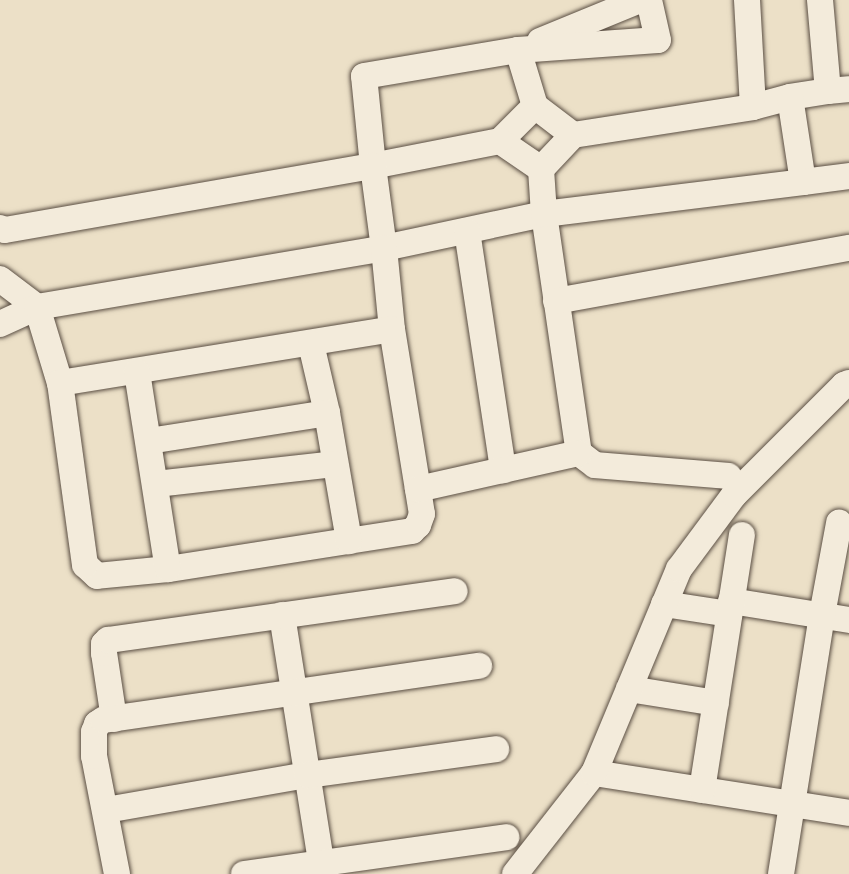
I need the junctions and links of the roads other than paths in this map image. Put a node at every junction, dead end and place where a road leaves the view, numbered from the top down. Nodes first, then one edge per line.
1 (640, 0) edge
2 (649, 0) edge
3 (747, 0) edge
4 (820, 0) edge
5 (518, 50) junction
6 (838, 90) edge
7 (790, 97) junction
8 (535, 106) junction
9 (753, 107) junction
10 (573, 135) junction
11 (500, 141) junction
12 (373, 166) junction
13 (541, 169) junction
14 (849, 176) edge
15 (803, 182) junction
16 (544, 214) junction
17 (467, 231) junction
18 (2, 232) edge
19 (384, 248) junction
20 (849, 248) edge
21 (0, 279) edge
22 (556, 301) junction
23 (38, 307) junction
24 (0, 324) edge
25 (392, 329) junction
26 (311, 344) junction
27 (137, 372) junction
28 (60, 382) junction
29 (849, 383) edge
30 (327, 413) junction
31 (149, 441) junction
32 (579, 453) junction
33 (334, 464) junction
34 (503, 470) junction
35 (729, 476) dead end
36 (156, 484) junction
37 (418, 489) junction
38 (839, 523) dead end
39 (742, 535) dead end
40 (349, 541) junction
41 (168, 569) junction
42 (456, 591) dead end
43 (664, 604) junction
44 (730, 608) junction
45 (282, 615) junction
46 (822, 615) junction
47 (849, 620) edge
48 (479, 666) dead end
49 (629, 689) junction
50 (294, 693) junction
51 (716, 703) junction
52 (114, 719) junction
53 (496, 749) dead end
54 (594, 773) junction
55 (307, 775) junction
56 (702, 790) junction
57 (792, 804) junction
58 (106, 810) junction
59 (849, 813) edge
60 (506, 837) dead end
61 (322, 868) edge
62 (117, 874) edge
63 (244, 874) edge
64 (515, 874) edge
65 (781, 874) edge

1 - 5 street
2 - 5 street
3 - 9 street
4 - 6 street
5 - 8 street
5 - 12 street
6 - 7 street
7 - 9 street
7 - 15 street
8 - 10 street
8 - 11 street
9 - 10 street
10 - 13 street
11 - 12 street
11 - 13 street
12 - 18 street
12 - 19 street
13 - 16 street
14 - 15 street
15 - 16 street
16 - 17 street
16 - 22 street
17 - 19 street
17 - 34 street
19 - 23 street
19 - 25 street
20 - 22 street
21 - 23 street
22 - 32 street
23 - 24 street
23 - 28 street
25 - 26 street
25 - 37 street
26 - 27 street
26 - 30 street
27 - 28 street
27 - 31 street
28 - 41 street
29 - 43 street
30 - 31 street
30 - 33 street
31 - 36 street
32 - 34 street
32 - 35 street
33 - 36 street
33 - 40 street
34 - 37 street
36 - 41 street
37 - 40 street
38 - 46 street
39 - 44 street
40 - 41 street
42 - 45 street
43 - 44 street
43 - 49 street
44 - 46 street
44 - 51 street
45 - 50 street
45 - 52 street
46 - 47 street
46 - 57 street
48 - 50 street
49 - 51 street
49 - 54 street
50 - 52 street
50 - 55 street
51 - 56 street
52 - 58 street
53 - 55 street
54 - 56 street
54 - 64 street
55 - 58 street
55 - 61 street
56 - 57 street
57 - 59 street
57 - 65 street
58 - 62 street
60 - 61 street
61 - 63 street

